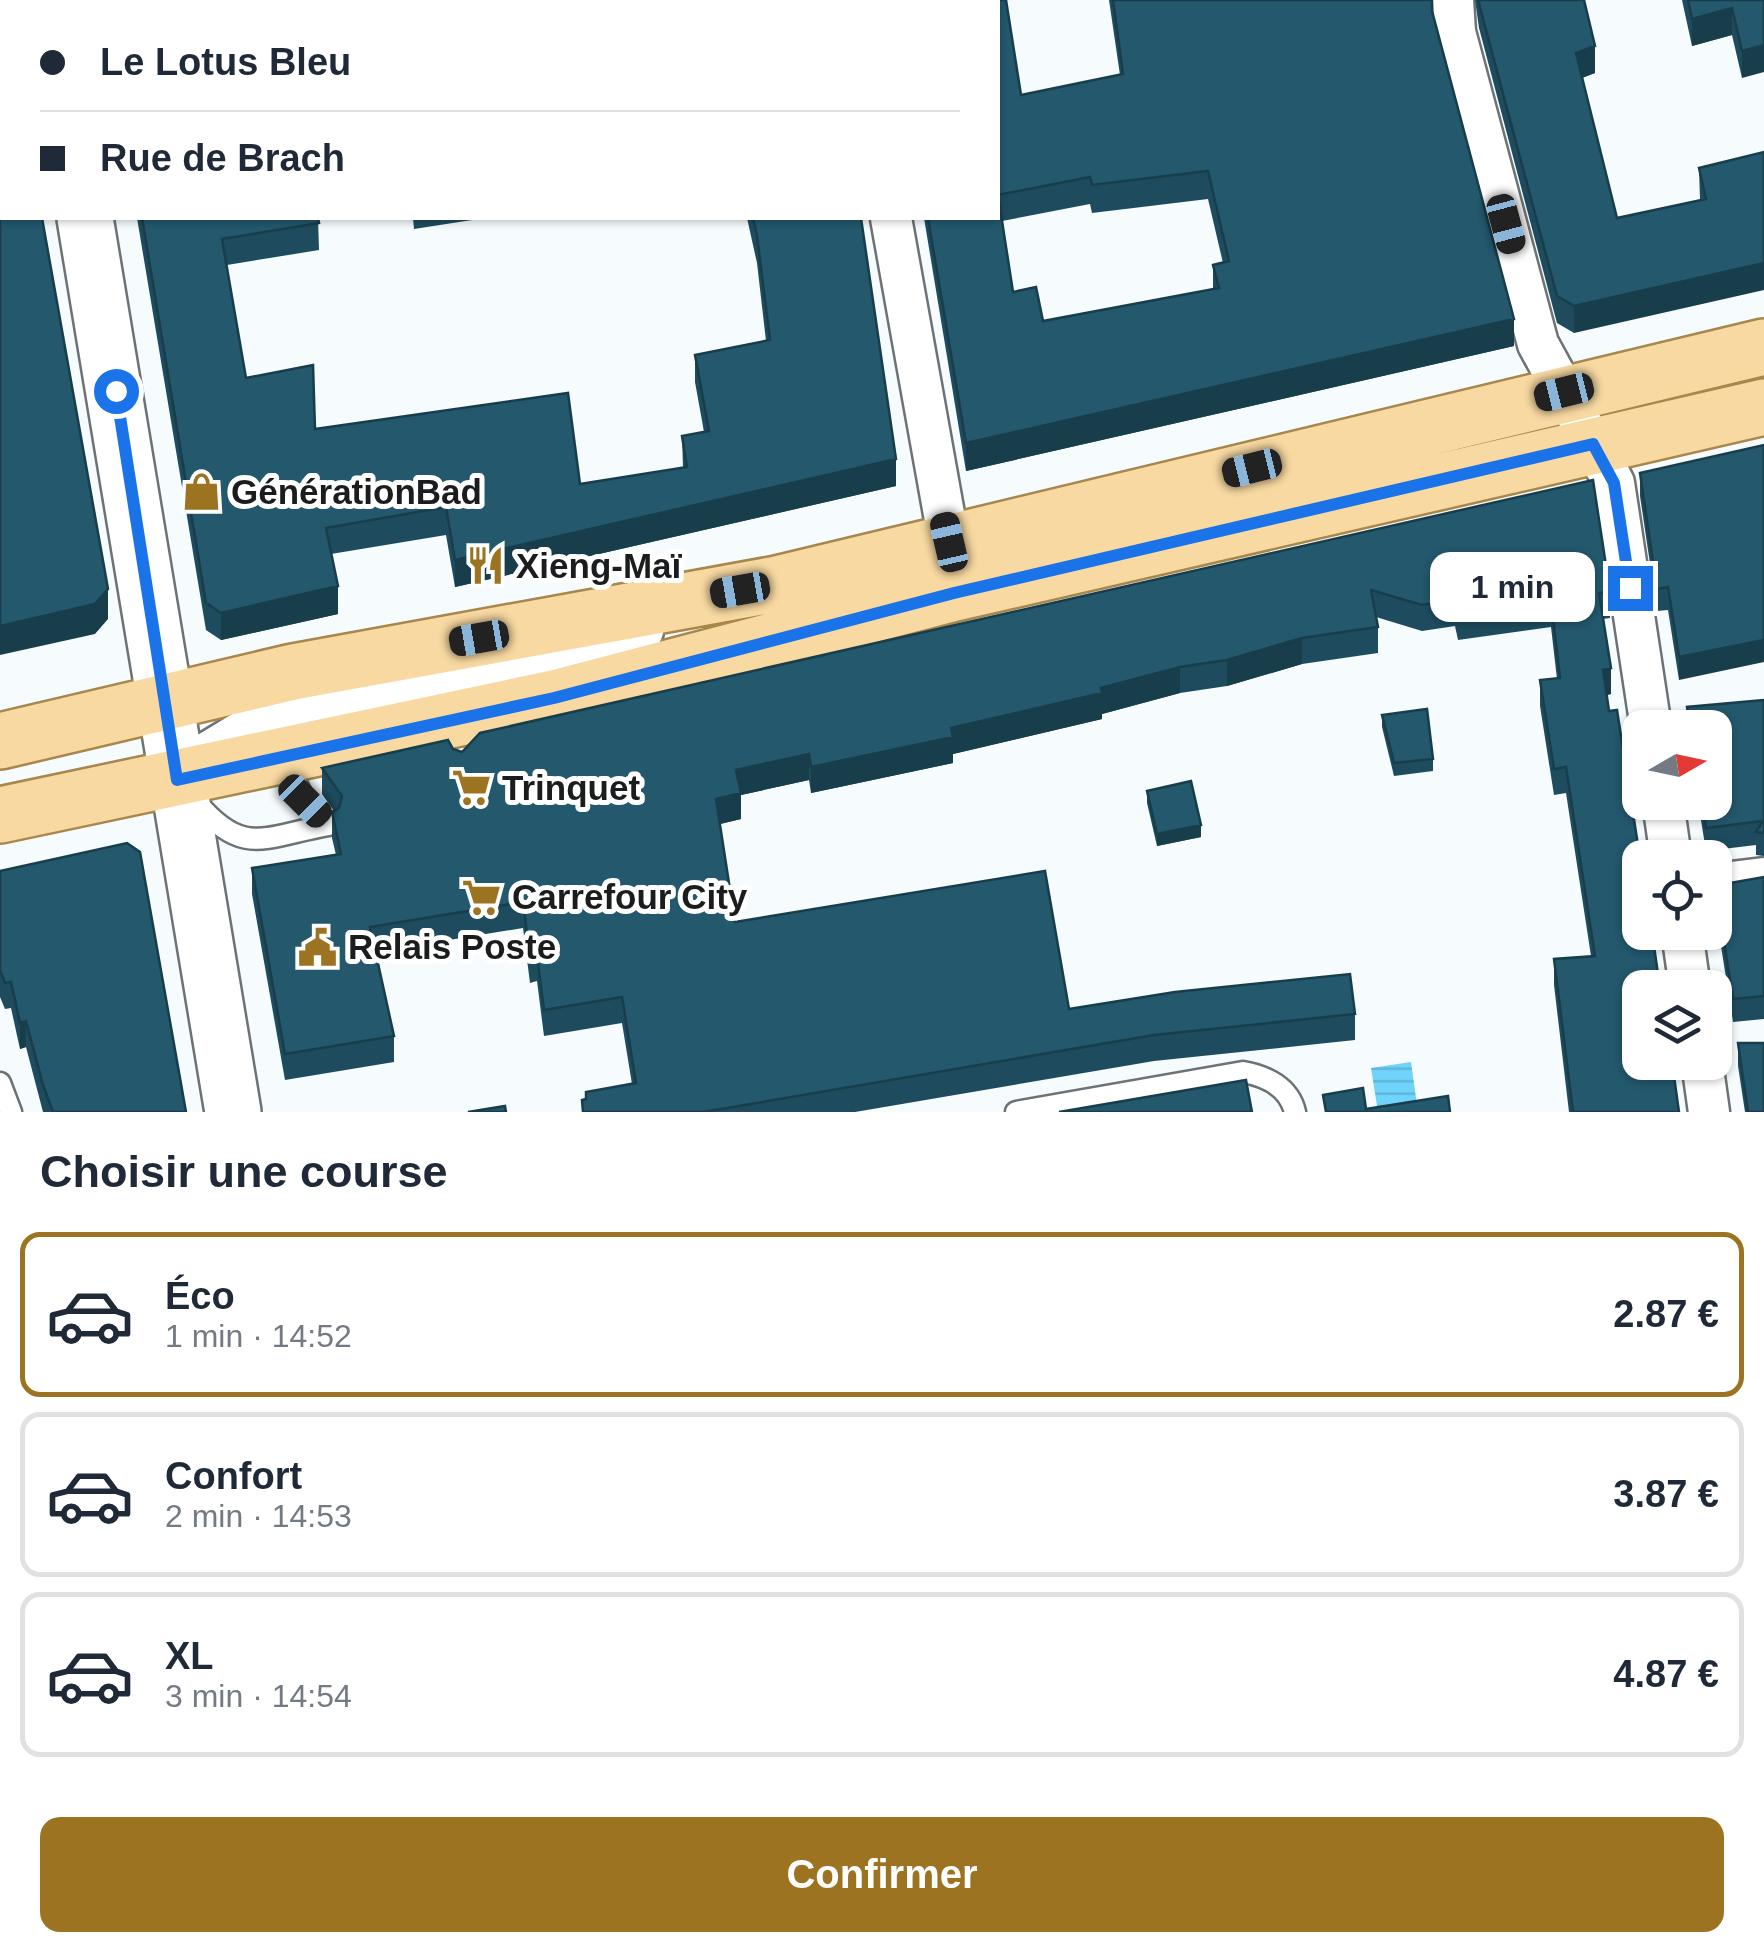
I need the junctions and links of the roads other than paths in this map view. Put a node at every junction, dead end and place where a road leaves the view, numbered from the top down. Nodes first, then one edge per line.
1 (1453, 0) edge
2 (84, 220) edge
3 (890, 220) edge
4 (1764, 346) edge
5 (1564, 392) junction
6 (1764, 407) edge
7 (1593, 444) junction
8 (949, 542) junction
9 (777, 584) junction
10 (166, 700) junction
11 (1648, 710) edge
12 (0, 740) edge
13 (283, 757) junction
14 (177, 780) junction
15 (0, 814) edge
16 (1764, 878) edge
17 (1732, 882) edge
18 (1705, 1080) edge
19 (0, 1082) edge
20 (11, 1112) edge
21 (233, 1112) edge
22 (1016, 1112) edge
23 (1296, 1112) edge
24 (1709, 1112) edge

1 - 5 street
2 - 10 main road
3 - 8 street
4 - 5 main road
5 - 7 street
5 - 8 main road
6 - 7 main road
7 - 11 street
7 - 13 main road
8 - 9 main road
9 - 10 main road
9 - 14 main road
10 - 12 main road
10 - 14 main road
13 - 14 main road
13 - 14 lane
14 - 15 main road
14 - 21 main road
16 - 17 street
18 - 24 street
19 - 20 lane
22 - 23 lane

